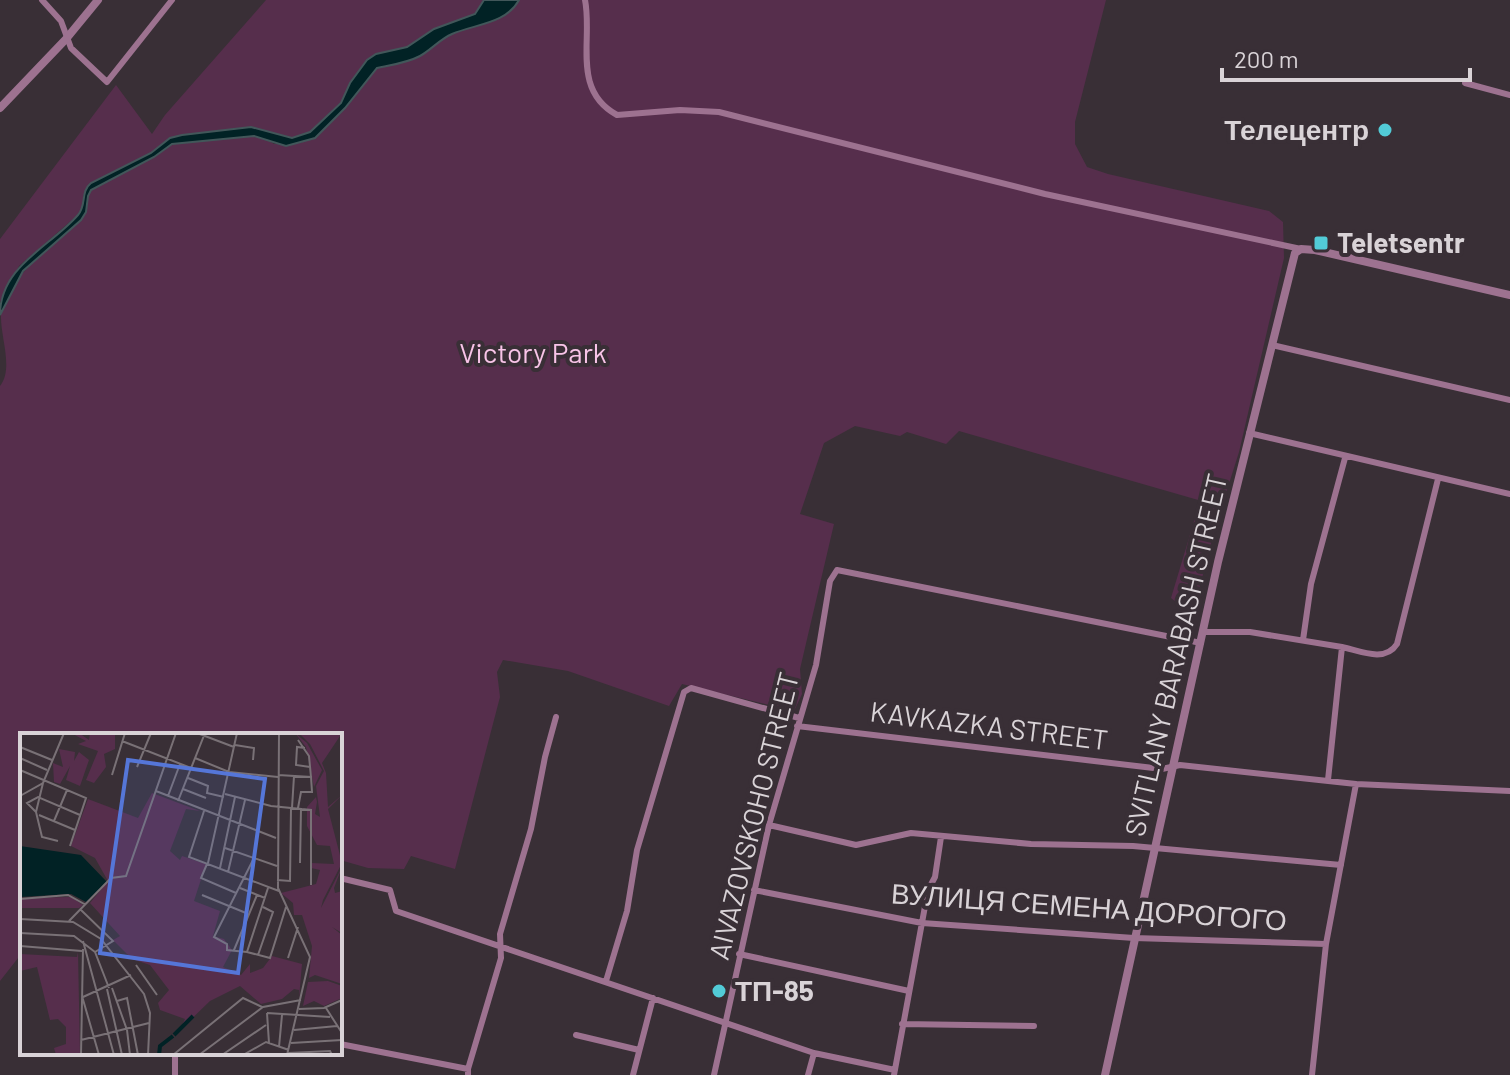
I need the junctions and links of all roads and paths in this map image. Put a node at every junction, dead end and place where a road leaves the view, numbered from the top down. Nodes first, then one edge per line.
1 (42, 0) edge
2 (98, 0) edge
3 (172, 0) edge
4 (585, 0) edge
5 (66, 39) junction
6 (1465, 83) dead end
7 (1510, 95) edge
8 (0, 108) edge
9 (1301, 249) junction
10 (1510, 295) edge
11 (1272, 345) junction
12 (1510, 400) edge
13 (1249, 433) junction
14 (1345, 458) junction
15 (1438, 479) junction
16 (1510, 494) edge
17 (1203, 632) junction
18 (1303, 640) junction
19 (1201, 643) junction
20 (1342, 647) junction
21 (556, 717) dead end
22 (799, 718) junction
23 (797, 726) junction
24 (1173, 767) junction
25 (1328, 780) junction
26 (1356, 784) junction
27 (1510, 791) edge
28 (769, 825) junction
29 (941, 837) junction
30 (1155, 850) junction
31 (1341, 865) junction
32 (342, 878) edge
33 (754, 890) junction
34 (922, 923) junction
35 (1134, 938) junction
36 (1326, 944) junction
37 (501, 947) junction
38 (739, 954) junction
39 (606, 981) junction
40 (909, 991) junction
41 (653, 998) junction
42 (726, 1022) junction
43 (902, 1024) junction
44 (1034, 1026) dead end
45 (576, 1035) dead end
46 (342, 1044) edge
47 (639, 1050) junction
48 (814, 1053) junction
49 (468, 1072) edge
50 (894, 1072) edge
51 (633, 1075) edge
52 (714, 1075) edge
53 (808, 1075) edge
54 (1105, 1075) edge
55 (1312, 1075) edge

1 - 5 street
2 - 5 street
3 - 5 street
4 - 9 street
5 - 8 street
6 - 7 street
9 - 10 street
9 - 11 street, SVITLANY BARABASH STREET
11 - 12 street
11 - 13 street, SVITLANY BARABASH STREET
13 - 14 street
13 - 17 street, SVITLANY BARABASH STREET
14 - 15 street
14 - 18 street
15 - 16 street
15 - 20 street
17 - 18 street
17 - 19 street, SVITLANY BARABASH STREET
18 - 20 street
19 - 22 street, AIVAZOVSKOHO STREET
19 - 24 street, SVITLANY BARABASH STREET
20 - 25 street
21 - 37 street
22 - 23 street, AIVAZOVSKOHO STREET
22 - 39 street
23 - 24 street, KAVKAZKA STREET
23 - 28 street, AIVAZOVSKOHO STREET
24 - 25 street, KAVKAZKA STREET
24 - 30 street, SVITLANY BARABASH STREET
25 - 26 street, KAVKAZKA STREET
26 - 27 street, KAVKAZKA STREET
26 - 31 street
28 - 29 street
28 - 33 street, AIVAZOVSKOHO STREET
29 - 30 street
29 - 34 street
30 - 31 street
30 - 35 street, SVITLANY BARABASH STREET
31 - 36 street
32 - 37 street
33 - 34 street, ВУЛИЦЯ СЕМЕНА ДОРОГОГО
33 - 38 street, AIVAZOVSKOHO STREET
34 - 35 street, ВУЛИЦЯ СЕМЕНА ДОРОГОГО
34 - 40 street
35 - 36 street, ВУЛИЦЯ СЕМЕНА ДОРОГОГО
35 - 54 street, SVITLANY BARABASH STREET
36 - 55 street
37 - 39 street
37 - 49 street
38 - 40 street
38 - 42 street, AIVAZOVSKOHO STREET
39 - 41 street
40 - 43 street
41 - 42 street
41 - 47 street
42 - 48 street
42 - 52 street, AIVAZOVSKOHO STREET
43 - 44 street
43 - 50 street
45 - 47 street
46 - 49 street
47 - 51 street
48 - 50 street
48 - 53 street

